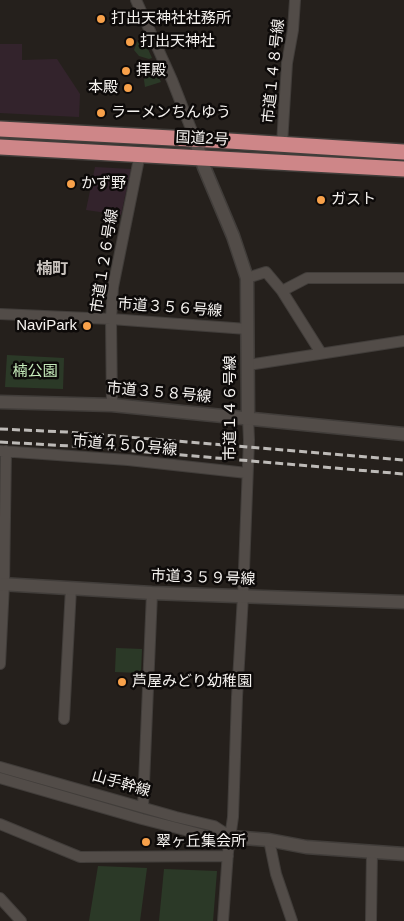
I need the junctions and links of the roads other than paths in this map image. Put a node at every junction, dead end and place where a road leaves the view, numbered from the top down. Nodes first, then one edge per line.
1 (136, 0) edge
2 (295, 0) edge
3 (0, 129) edge
4 (195, 139) junction
5 (282, 144) junction
6 (0, 147) edge
7 (404, 152) edge
8 (140, 154) junction
9 (201, 157) junction
10 (404, 169) edge
11 (247, 278) junction
12 (404, 278) edge
13 (282, 291) junction
14 (0, 314) edge
15 (111, 319) junction
16 (247, 329) junction
17 (404, 341) edge
18 (322, 353) junction
19 (248, 365) junction
20 (0, 402) edge
21 (112, 404) junction
22 (248, 418) junction
23 (404, 434) edge
24 (3, 451) edge
25 (247, 473) junction
26 (2, 584) edge
27 (71, 588) junction
28 (152, 593) junction
29 (243, 596) junction
30 (404, 602) edge
31 (0, 664) edge
32 (64, 719) dead end
33 (0, 766) edge
34 (0, 778) edge
35 (143, 807) junction
36 (0, 824) edge
37 (231, 837) junction
38 (269, 840) junction
39 (372, 852) junction
40 (404, 854) edge
41 (228, 856) junction
42 (0, 898) edge
43 (21, 921) edge
44 (223, 921) edge
45 (292, 921) edge
46 (371, 921) edge

1 - 4 street, 市道１４６号線
2 - 5 street, 市道１４８号線
3 - 4 highway, 国道2号
4 - 5 highway, 国道2号
4 - 9 street, 市道１４６号線
5 - 7 highway, 国道2号
6 - 8 highway, 国道2号
8 - 9 highway, 国道2号
8 - 15 street, 市道１２６号線
9 - 10 highway, 国道2号
9 - 11 street, 市道１４６号線
11 - 13 street
11 - 16 street, 市道１４６号線
12 - 13 street
13 - 18 street
14 - 15 street, 市道３５６号線
15 - 16 street, 市道３５６号線
15 - 21 street, 市道１２６号線
16 - 19 street, 市道１４６号線
17 - 18 street
18 - 19 street
19 - 22 street, 市道１４６号線
20 - 21 street, 市道３５８号線
21 - 22 street, 市道３５８号線
22 - 23 street, 市道３５８号線
22 - 25 street, 市道１４６号線
24 - 25 street, 市道４５０号線
24 - 26 street
25 - 29 street, 市道１４６号線
26 - 27 street, 市道３５９号線
26 - 31 street
27 - 28 street, 市道３５９号線
27 - 32 street
28 - 29 street, 市道３５９号線
28 - 35 street
29 - 30 street, 市道３５９号線
29 - 37 street, 市道１４６号線
33 - 35 street, 山手幹線
34 - 37 street, 山手幹線
35 - 37 street, 山手幹線
36 - 41 street
37 - 38 street, 山手幹線
37 - 41 street, 市道１４６号線
38 - 39 street, 山手幹線
38 - 45 street
39 - 40 street, 山手幹線
39 - 46 street
41 - 44 street
42 - 43 street

